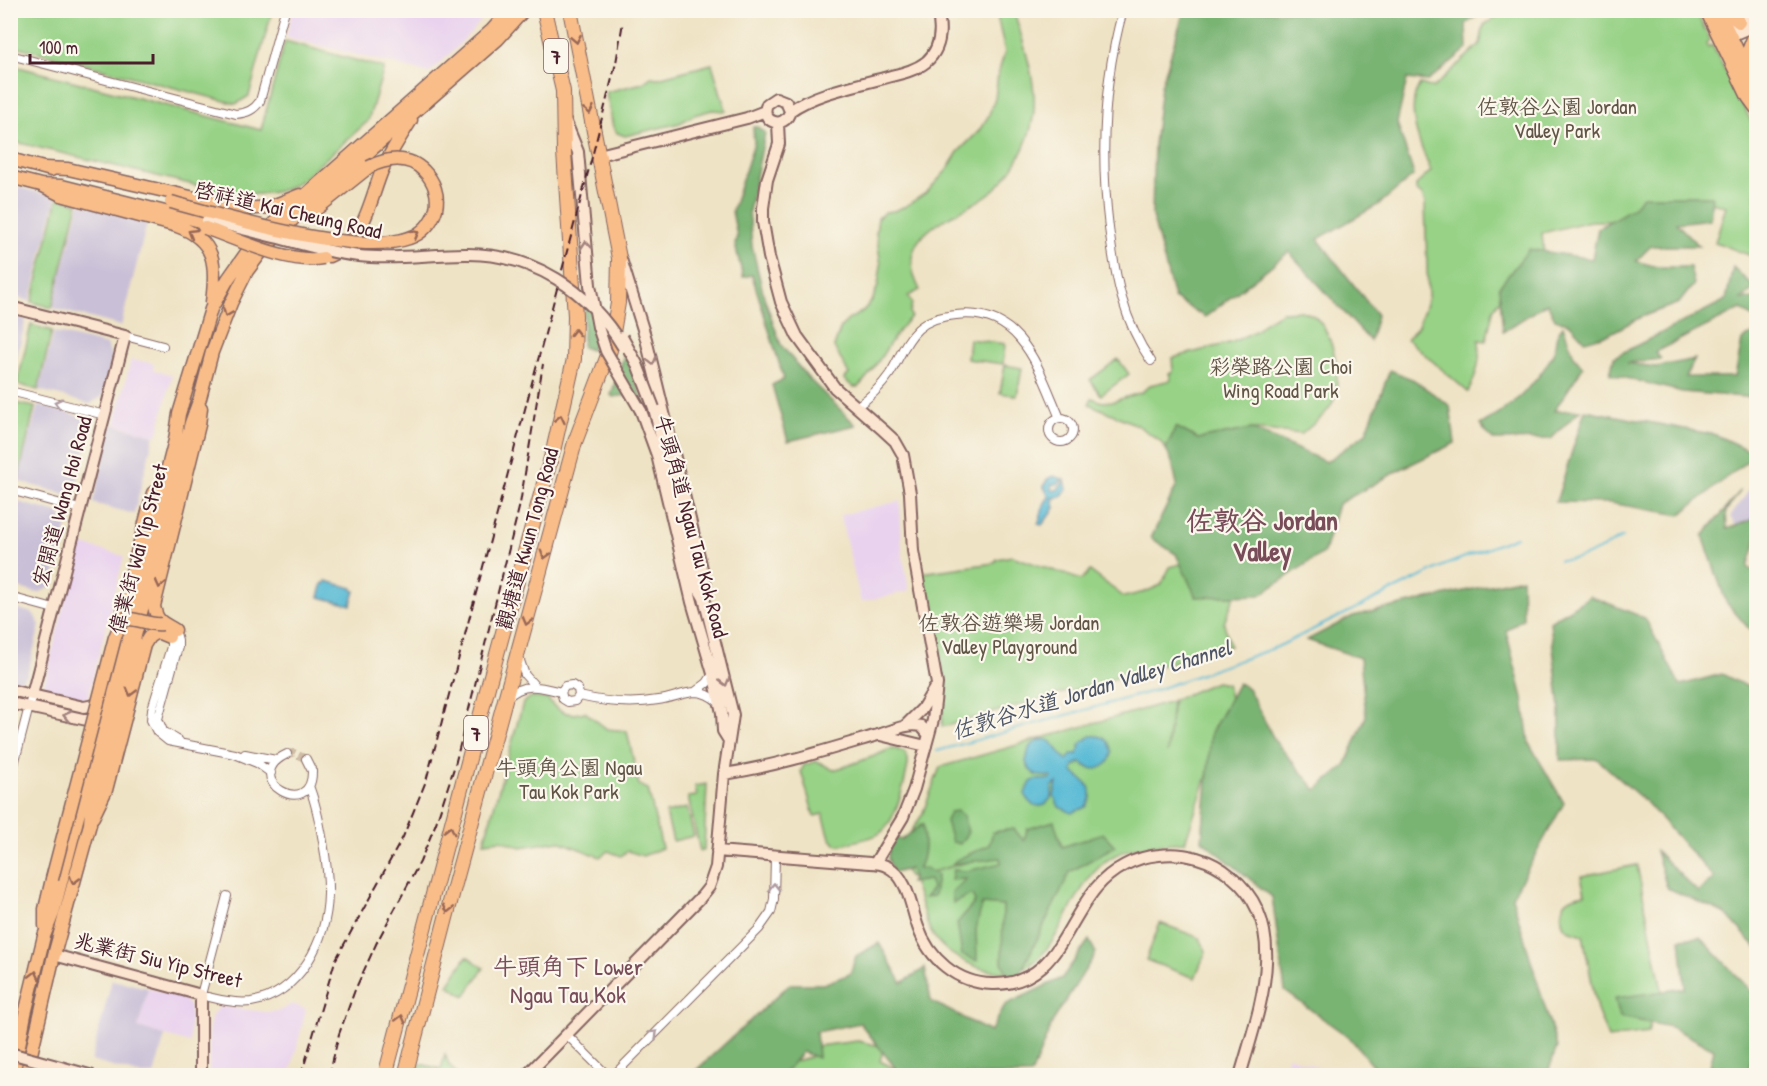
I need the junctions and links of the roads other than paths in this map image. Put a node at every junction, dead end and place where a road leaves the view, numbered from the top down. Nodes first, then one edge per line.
1 (285, 10) edge
2 (510, 10) edge
3 (525, 10) edge
4 (544, 10) edge
5 (570, 10) edge
6 (937, 10) edge
7 (1123, 10) edge
8 (1706, 10) edge
9 (1718, 10) edge
10 (1724, 10) edge
11 (1756, 17) edge
12 (1756, 25) edge
13 (1727, 31) junction
14 (1756, 31) edge
15 (10, 55) edge
16 (454, 71) junction
17 (1747, 71) junction
18 (1756, 89) edge
19 (420, 107) junction
20 (1756, 108) edge
21 (765, 111) junction
22 (790, 111) junction
23 (564, 117) junction
24 (778, 123) junction
25 (599, 155) junction
26 (10, 159) edge
27 (45, 168) junction
28 (10, 177) edge
29 (321, 181) junction
30 (41, 184) junction
31 (170, 207) junction
32 (200, 221) junction
33 (296, 233) junction
34 (272, 241) junction
35 (617, 247) junction
36 (10, 306) edge
37 (211, 309) junction
38 (126, 336) junction
39 (163, 346) dead end
40 (1151, 361) dead end
41 (10, 392) edge
42 (200, 398) junction
43 (856, 407) junction
44 (179, 414) junction
45 (105, 415) junction
46 (1060, 418) dead end
47 (661, 454) junction
48 (10, 490) edge
49 (80, 509) junction
50 (681, 539) junction
51 (10, 597) edge
52 (704, 598) junction
53 (54, 609) junction
54 (123, 619) junction
55 (166, 631) junction
56 (518, 653) junction
57 (713, 674) junction
58 (937, 684) junction
59 (534, 685) junction
60 (10, 690) edge
61 (561, 692) junction
62 (695, 692) junction
63 (32, 695) junction
64 (579, 696) junction
65 (108, 700) junction
66 (506, 700) junction
67 (10, 703) edge
68 (719, 703) junction
69 (29, 707) junction
70 (906, 725) junction
71 (100, 734) junction
72 (880, 735) junction
73 (728, 739) junction
74 (928, 741) junction
75 (235, 754) junction
76 (287, 754) tunnel mouth
77 (306, 759) dead end
78 (276, 760) junction
79 (271, 773) junction
80 (724, 774) junction
81 (10, 780) edge
82 (309, 786) junction
83 (90, 824) junction
84 (717, 851) junction
85 (775, 856) junction
86 (876, 863) junction
87 (227, 896) dead end
88 (44, 936) junction
89 (54, 955) junction
90 (201, 995) junction
91 (25, 1014) junction
92 (10, 1034) edge
93 (567, 1035) junction
94 (10, 1053) edge
95 (13, 1076) edge
96 (26, 1076) edge
97 (93, 1076) edge
98 (201, 1076) edge
99 (386, 1076) edge
100 (405, 1076) edge
101 (526, 1076) edge
102 (608, 1076) edge
103 (613, 1076) edge
104 (1240, 1076) edge

1 - 15 street
2 - 16 main road
3 - 16 main road
4 - 23 highway, 觀塘道 Kwun Tong Road / 7
5 -> 25 highway, 觀塘道 Kwun Tong Road / 7
6 - 22 main road
7 - 40 street
8 - 13 main road
9 - 13 main road
10 - 13 main road
11 - 13 main road
12 - 13 main road
13 - 17 main road
13 - 20 main road
14 - 17 main road
16 - 19 main road, 偉業街 Wai Yip Street
16 - 29 main road, 偉業街 Wai Yip Street
17 - 18 main road
19 - 32 main road, bridge
19 - 34 main road, 偉業街 Wai Yip Street
21 - 22 main road
21 - 24 main road
21 - 25 main road
22 - 24 main road
47 -> 23 main road, 牛頭角道 Ngau Tau Kok Road, bridge
99 -> 23 highway, 觀塘道 Kwun Tong Road / 7
24 - 43 main road
25 - 35 highway, 觀塘道 Kwun Tong Road / 7
26 - 27 main road, 啓祥道 Kai Cheung Road
27 - 29 main road
27 - 31 main road, 啓祥道 Kai Cheung Road
28 - 30 main road, 啓祥道 Kai Cheung Road
29 - 37 main road, 偉業街 Wai Yip Street
30 - 31 main road, 啓祥道 Kai Cheung Road
37 -> 30 main road
31 - 32 main road, 啓祥道 Kai Cheung Road
31 - 33 main road, 啓祥道 Kai Cheung Road, bridge
32 - 47 main road, 啓祥道 Kai Cheung Road, bridge
33 -> 34 main road, bridge
33 - 47 main road, 啓祥道 Kai Cheung Road, bridge
34 -> 42 main road, 偉業街 Wai Yip Street
35 -> 52 main road, 牛頭角道 Ngau Tau Kok Road
35 -> 56 highway, 觀塘道 Kwun Tong Road / 7
36 - 38 main road
37 - 44 main road, 偉業街 Wai Yip Street
38 - 39 street
38 - 45 main road, 宏開道 Wang Hoi Road
45 -> 41 street
42 -> 55 main road
42 - 83 main road, 偉業街 Wai Yip Street
43 - 46 street
43 - 58 main road
44 - 54 main road
44 - 65 main road, 偉業街 Wai Yip Street
45 - 49 main road, 宏開道 Wang Hoi Road
47 - 50 main road, 牛頭角道 Ngau Tau Kok Road
48 - 49 street
49 - 53 main road, 宏開道 Wang Hoi Road
50 - 52 main road, 牛頭角道 Ngau Tau Kok Road
50 - 57 main road, 牛頭角道 Ngau Tau Kok Road
51 - 53 street
52 -> 73 main road, 牛頭角道 Ngau Tau Kok Road
53 - 63 main road, 宏開道 Wang Hoi Road
54 - 55 main road, bridge
54 - 88 main road, bridge
55 - 75 street
55 -> 83 main road
56 - 59 street
56 - 66 highway, 觀塘道 Kwun Tong Road / 7
57 - 62 street
57 - 68 main road, 牛頭角道 Ngau Tau Kok Road
58 - 70 main road
58 - 74 main road
59 - 61 street
59 - 66 street
60 - 63 main road
61 - 64 street
61 - 64 street
62 - 64 street
62 - 68 street
63 - 65 main road
63 - 69 street, 宏開道 Wang Hoi Road
65 - 71 main road, 偉業街 Wai Yip Street
66 -> 100 highway, 觀塘道 Kwun Tong Road / 7
67 - 69 main road
68 - 73 main road, 牛頭角道 Ngau Tau Kok Road
71 -> 69 main road
69 - 81 street, 宏開道 Wang Hoi Road
70 - 72 main road
70 - 74 main road
71 - 88 main road, 偉業街 Wai Yip Street
72 - 74 main road
72 - 80 main road
73 - 80 main road, 牛頭角道 Ngau Tau Kok Road
74 - 86 main road
75 - 78 street
75 - 79 street
76 - 78 street
77 - 82 street, 兆業街 Siu Yip Street
78 - 79 street
79 - 82 street
80 - 84 main road, 牛頭角道 Ngau Tau Kok Road
82 - 90 street, 兆業街 Siu Yip Street
83 -> 89 main road, 偉業街 Wai Yip Street
84 - 85 main road
84 - 93 main road, 牛頭角道 Ngau Tau Kok Road
85 - 86 main road
103 -> 85 street
86 - 104 main road
87 - 90 street
91 -> 88 main road, 偉業街 Wai Yip Street
89 - 90 main road, 兆業街 Siu Yip Street
89 - 96 main road, 偉業街 Wai Yip Street
90 - 98 main road
91 - 92 main road
91 - 95 main road, 偉業街 Wai Yip Street
93 - 101 main road, 牛頭角道 Ngau Tau Kok Road
93 - 102 street
94 - 97 main road, bridge

